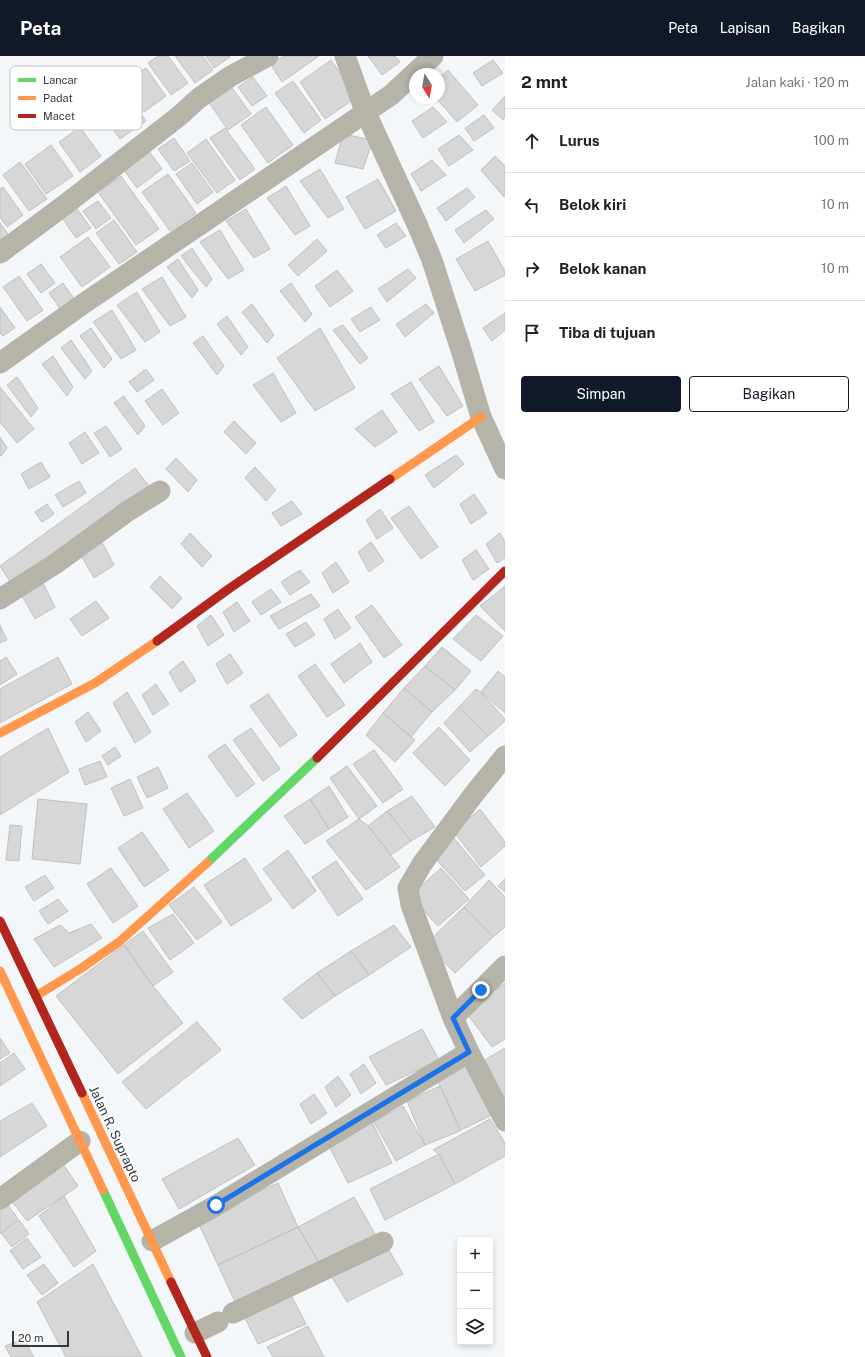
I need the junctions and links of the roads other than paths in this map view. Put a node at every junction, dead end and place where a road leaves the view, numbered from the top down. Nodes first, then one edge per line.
1 (268, 56) edge
2 (345, 56) edge
3 (433, 56) edge
4 (365, 111) junction
5 (0, 253) edge
6 (0, 363) edge
7 (481, 417) junction
8 (505, 469) edge
9 (160, 491) dead end
10 (505, 571) edge
11 (0, 599) edge
12 (0, 733) edge
13 (505, 756) edge
14 (0, 921) edge
15 (505, 966) edge
16 (0, 971) edge
17 (36, 996) junction
18 (453, 1018) junction
19 (469, 1052) junction
20 (505, 1121) edge
21 (80, 1140) junction
22 (0, 1199) edge
23 (152, 1241) junction
24 (383, 1242) dead end
25 (162, 1289) junction
26 (196, 1333) junction
27 (181, 1357) edge
28 (207, 1357) edge

1 - 5 street
2 - 4 street
3 - 4 street
4 - 6 street
4 - 7 street
7 - 8 street
7 - 12 main road
9 - 11 street
10 - 17 main road
13 - 18 street
14 - 17 main road, Jalan R. Suprapto
15 - 18 street
16 - 21 main road, Jalan R. Suprapto
17 - 23 main road, Jalan R. Suprapto
18 - 19 street
19 - 20 street
19 - 23 street
21 - 22 street
21 - 25 main road, Jalan R. Suprapto
23 - 25 main road, Jalan R. Suprapto
24 - 26 street
25 - 26 main road, Jalan R. Suprapto
25 - 27 main road, Jalan R. Suprapto
26 - 28 main road, Jalan R. Suprapto

